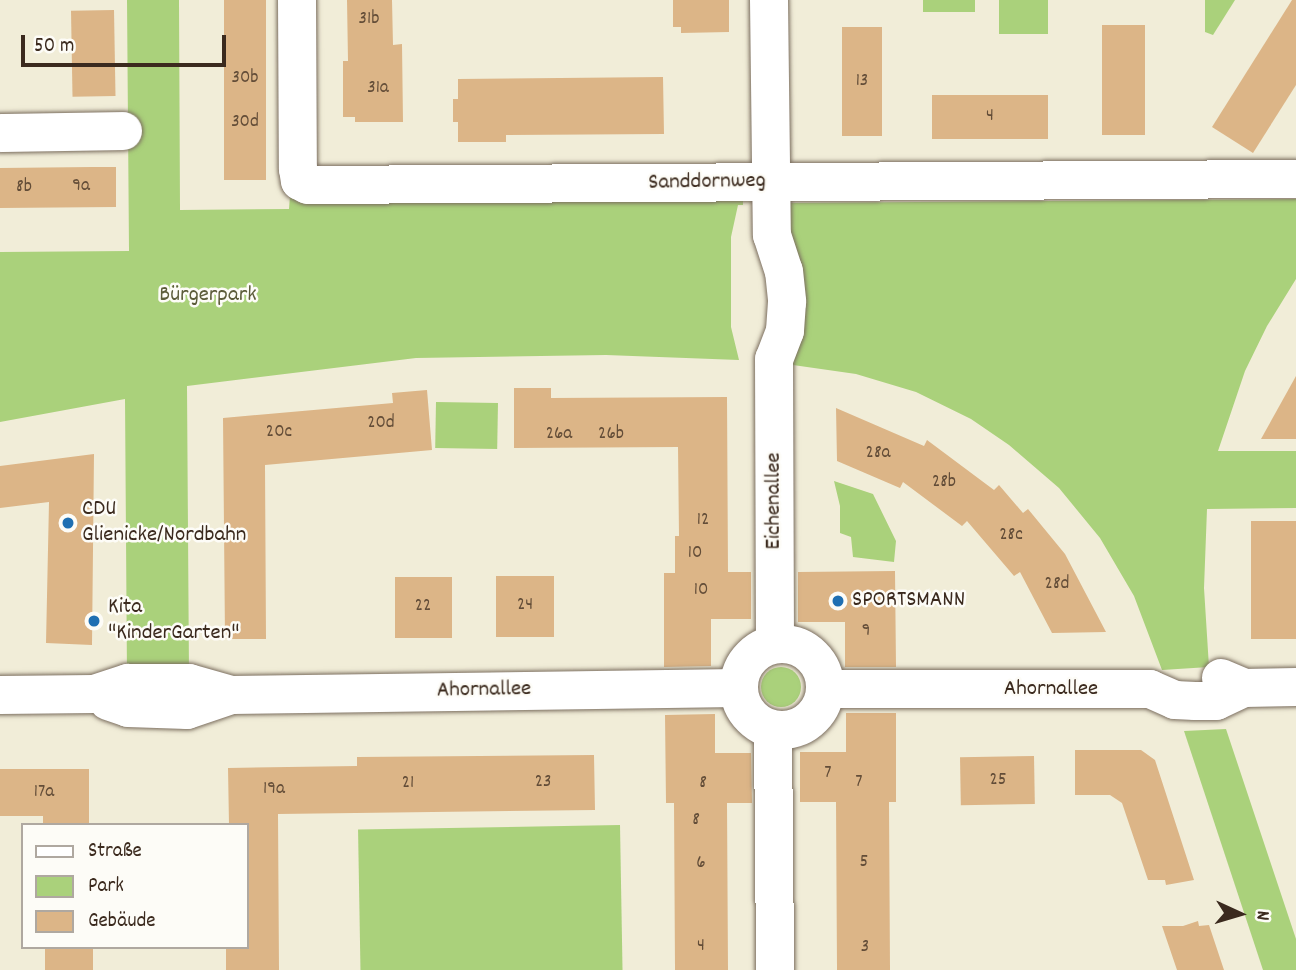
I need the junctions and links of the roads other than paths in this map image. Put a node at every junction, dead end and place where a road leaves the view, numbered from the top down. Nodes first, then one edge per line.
1 (297, 0) edge
2 (769, 0) edge
3 (123, 131) dead end
4 (0, 132) edge
5 (1296, 179) edge
6 (771, 182) junction
7 (775, 643) junction
8 (1296, 687) edge
9 (738, 688) junction
10 (826, 689) junction
11 (0, 695) edge
12 (773, 730) junction
13 (775, 970) edge

1 - 6 street, Sanddornweg
2 - 6 street, Eichenallee
3 - 4 street
5 - 6 street, Sanddornweg
6 - 7 street, Eichenallee
7 - 9 street
7 - 10 street
8 - 10 street, Ahornallee
9 - 11 street, Ahornallee
9 - 12 street
10 - 12 street
12 - 13 street

